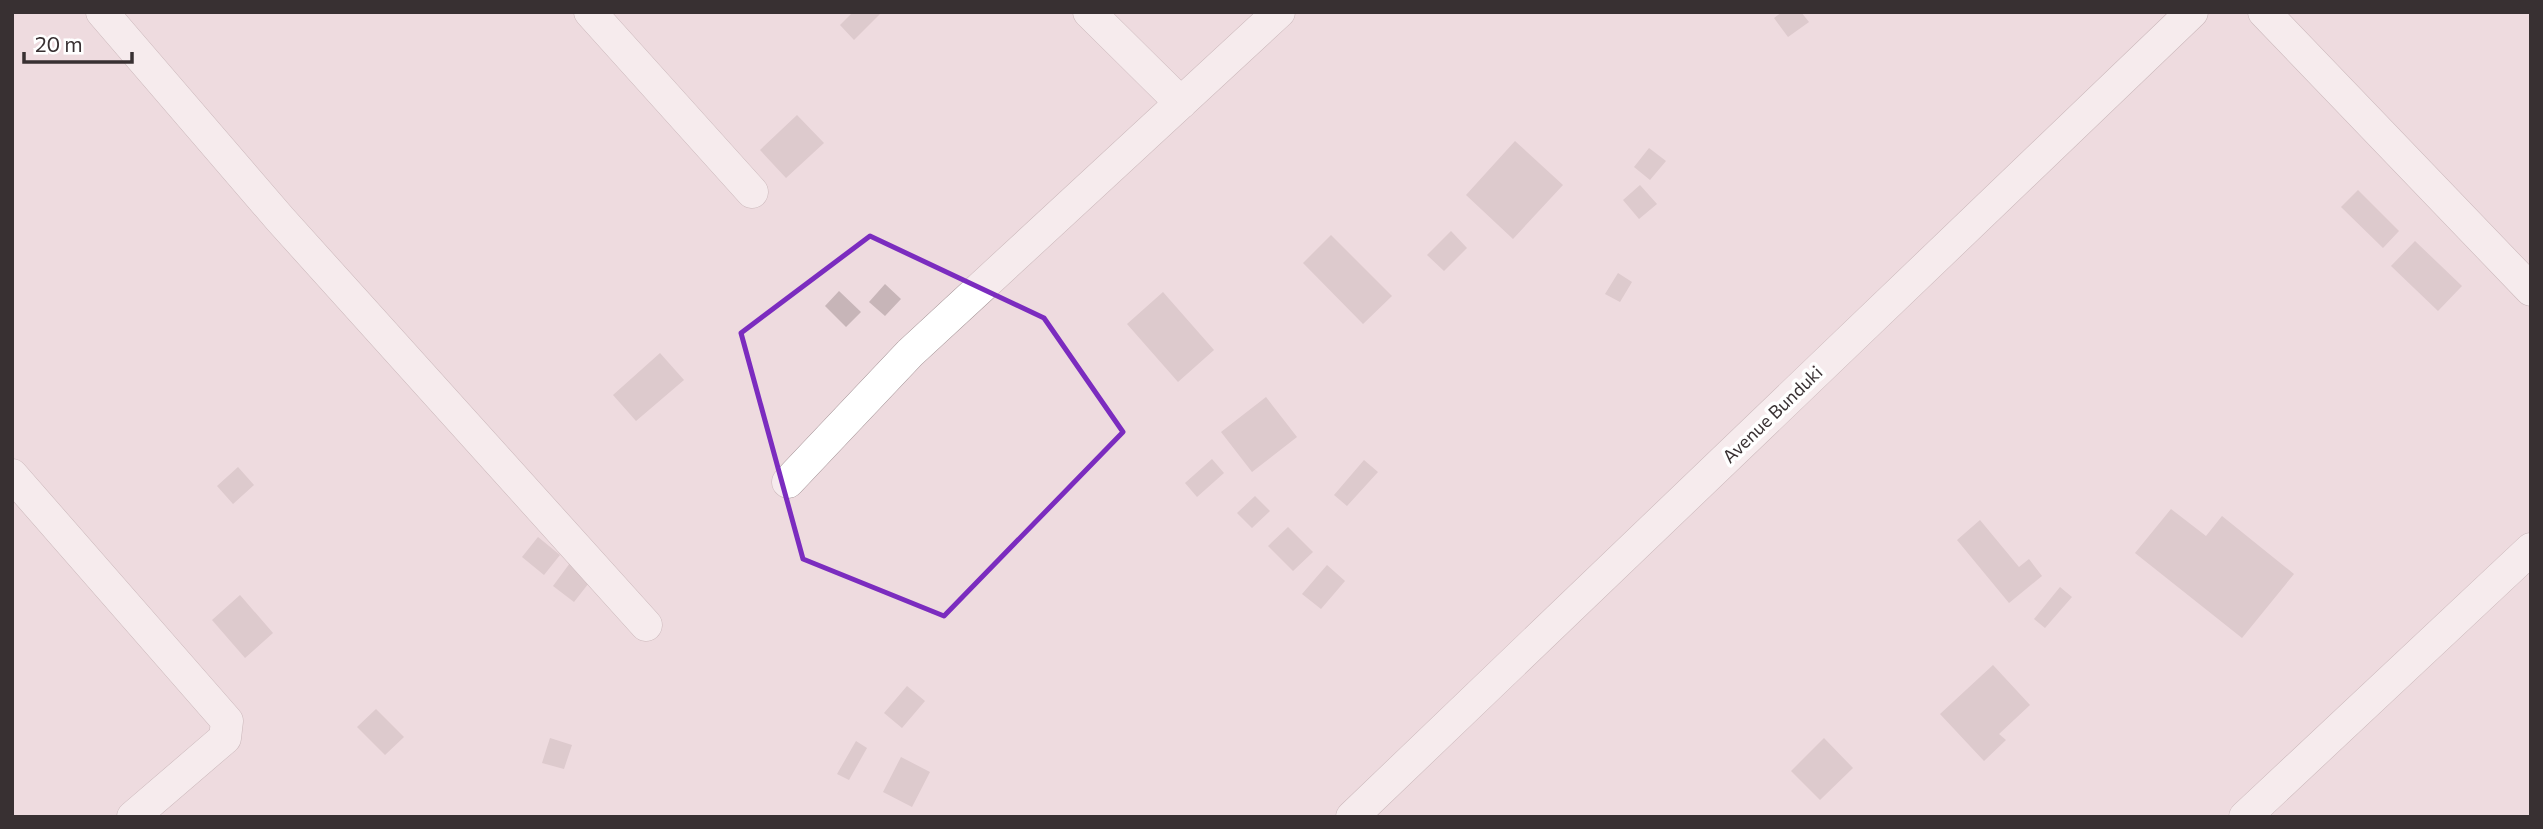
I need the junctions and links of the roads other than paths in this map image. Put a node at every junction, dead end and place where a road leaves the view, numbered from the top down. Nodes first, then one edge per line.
1 (102, 12) edge
2 (590, 12) edge
3 (1089, 12) edge
4 (1279, 12) edge
5 (2192, 12) edge
6 (2264, 12) edge
7 (1181, 103) junction
8 (752, 192) dead end
9 (2531, 289) edge
10 (12, 475) edge
11 (788, 482) dead end
12 (2531, 549) edge
13 (646, 625) dead end
14 (133, 817) edge
15 (1352, 817) edge
16 (2245, 817) edge

1 - 13 street
2 - 8 street
3 - 7 street
4 - 7 street
5 - 15 street, Avenue Bunduki
6 - 9 street
7 - 11 street
10 - 14 street
12 - 16 street

